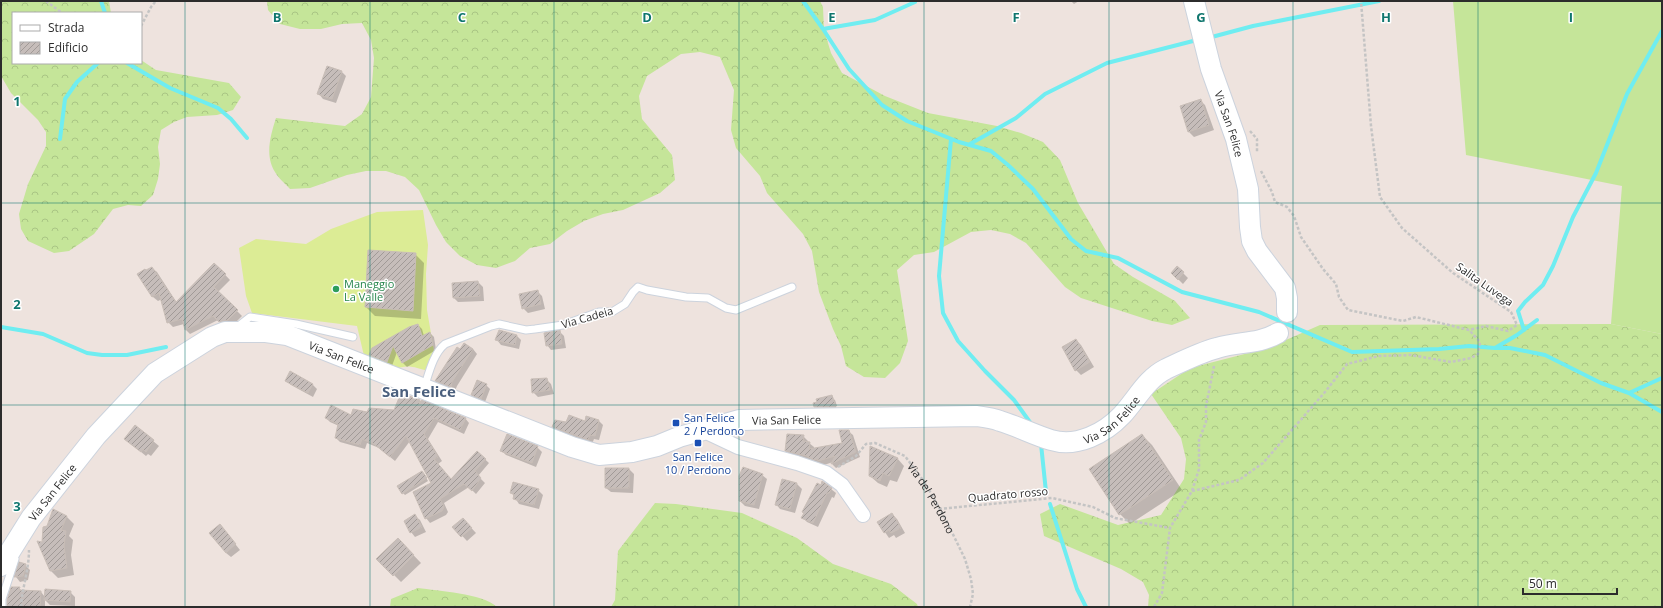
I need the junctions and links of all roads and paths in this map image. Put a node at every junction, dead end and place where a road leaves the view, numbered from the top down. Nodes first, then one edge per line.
1 (46, 1) edge
2 (156, 1) edge
3 (1194, 1) edge
4 (1360, 1) edge
5 (61, 12) edge
6 (142, 24) edge
7 (1236, 139) junction
8 (1257, 154) dead end
9 (1260, 167) dead end
10 (792, 287) dead end
11 (1287, 312) joint
12 (1469, 330) junction
13 (234, 331) junction
14 (1278, 333) joint
15 (353, 337) dead end
16 (1217, 348) junction
17 (423, 390) junction
18 (702, 430) junction
19 (826, 473) junction
20 (1192, 491) junction
21 (939, 509) junction
22 (863, 515) dead end
23 (1170, 528) junction
24 (24, 540) junction
25 (1, 566) edge
26 (2, 607) edge
27 (21, 607) edge
28 (970, 607) edge
29 (1154, 607) edge

1 - 5 path
2 - 6 path
3 - 7 street, Via San Felice
4 - 12 path, Salita Luvega
7 - 8 path
7 - 11 street, Via San Felice
9 - 12 path, Salita Luvega
10 - 17 lane, Via Cadeia
11 - 14 street, Via San Felice
12 - 20 path
13 - 15 lane
13 - 17 street, Via San Felice
13 - 24 street, Via San Felice
14 - 16 street, Via San Felice
16 - 18 street, Via San Felice
16 - 20 path
17 - 18 street, Via San Felice
18 - 19 street
19 - 21 path, Via del Perdono
19 - 22 street
20 - 23 path
21 - 23 path, Quadrato rosso
21 - 28 path, Via del Perdono
23 - 29 path
24 - 25 street, Via San Felice
24 - 26 lane, Via San Felice
24 - 27 path

